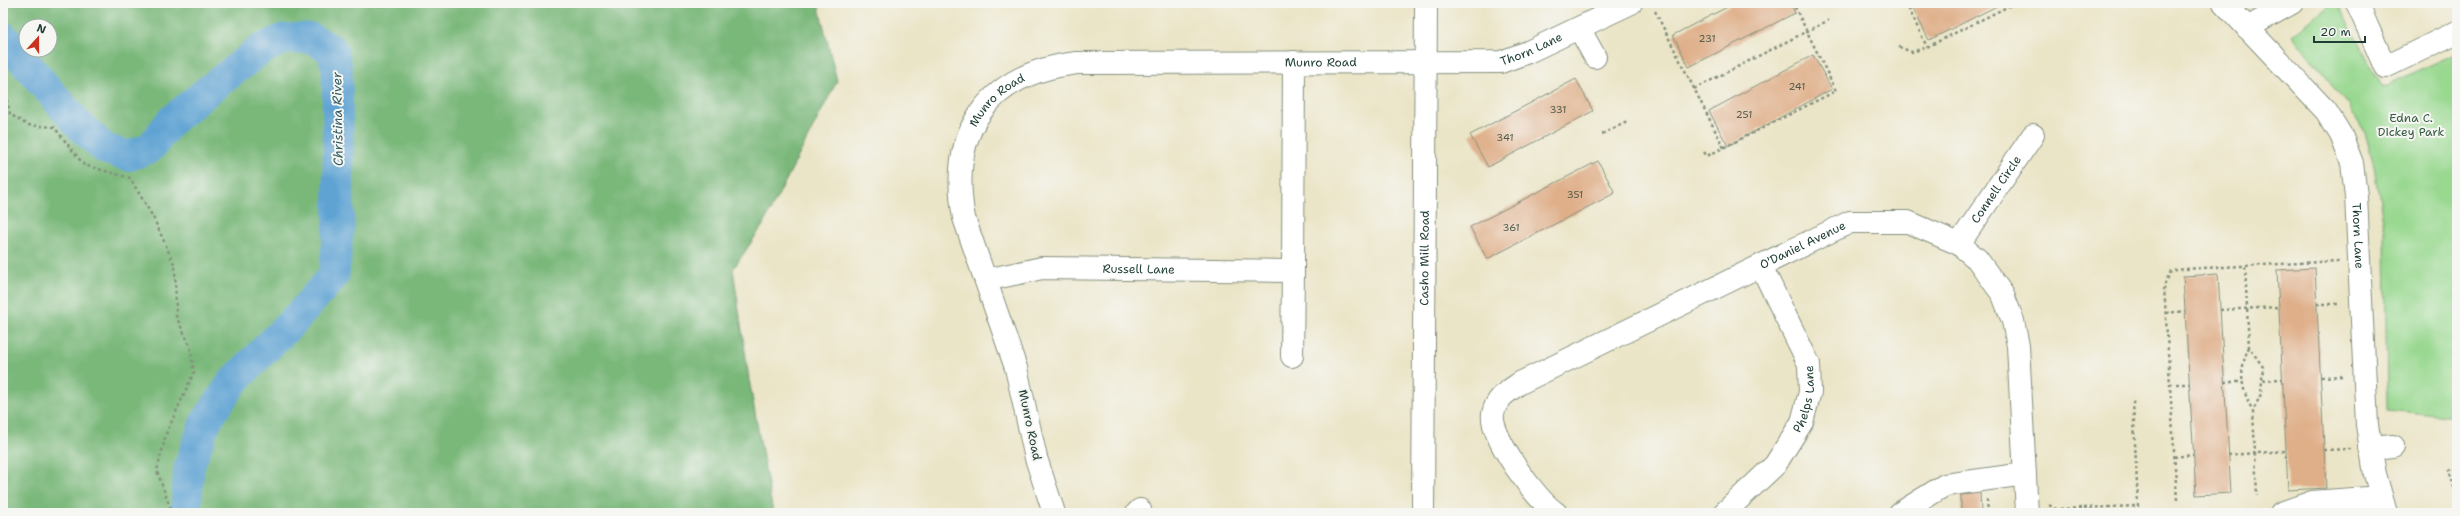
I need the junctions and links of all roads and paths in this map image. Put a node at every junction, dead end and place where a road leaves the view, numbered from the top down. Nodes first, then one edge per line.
1 (1426, 3) edge
2 (1631, 3) edge
3 (1793, 3) edge
4 (1906, 3) edge
5 (2015, 3) edge
6 (2224, 3) edge
7 (2292, 3) edge
8 (2357, 3) edge
9 (1655, 11) dead end
10 (1828, 20) dead end
11 (1580, 28) junction
12 (2247, 28) junction
13 (1807, 31) junction
14 (2457, 32) edge
15 (1899, 47) dead end
16 (1927, 47) junction
17 (1595, 57) dead end
18 (1294, 62) junction
19 (1424, 62) junction
20 (3, 82) edge
21 (1694, 88) junction
22 (1627, 122) dead end
23 (1602, 134) dead end
24 (2033, 135) dead end
25 (1724, 148) junction
26 (1704, 152) dead end
27 (1960, 244) junction
28 (2339, 261) dead end
29 (1761, 266) junction
30 (2244, 267) junction
31 (1293, 271) junction
32 (986, 280) junction
33 (2317, 304) dead end
34 (2341, 304) dead end
35 (2279, 307) dead end
36 (2247, 309) junction
37 (2220, 310) dead end
38 (2185, 311) dead end
39 (2166, 313) junction
40 (2249, 346) junction
41 (1292, 356) dead end
42 (2345, 376) dead end
43 (2321, 377) dead end
44 (2282, 379) dead end
45 (2263, 380) junction
46 (2224, 382) dead end
47 (2241, 382) junction
48 (2170, 384) junction
49 (2189, 384) dead end
50 (2133, 402) dead end
51 (2253, 411) junction
52 (2393, 446) dead end
53 (2361, 449) junction
54 (2324, 450) dead end
55 (2286, 451) dead end
56 (2255, 453) junction
57 (2193, 455) dead end
58 (2228, 455) dead end
59 (2174, 457) junction
60 (2457, 468) edge
61 (2025, 474) junction
62 (2257, 495) dead end
63 (2457, 497) edge
64 (2177, 500) dead end
65 (2049, 504) dead end
66 (2383, 505) edge
67 (172, 513) edge
68 (1054, 513) edge
69 (1423, 513) edge
70 (1556, 513) edge
71 (1724, 513) edge
72 (1900, 513) edge
73 (2027, 513) edge
74 (2281, 513) edge

1 - 19 street, Casho Mill Road
2 - 11 street, Thorn Lane
3 - 13 path
4 - 16 path
5 - 16 path
6 - 12 street, Thorn Lane
7 - 12 street
8 - 14 street
9 - 21 path
10 - 13 path
11 - 17 street
11 - 19 street, Thorn Lane
12 - 53 street, Thorn Lane
13 - 21 path
13 - 25 path
15 - 16 path
18 - 19 street, Munro Road
18 - 31 street
18 - 32 street, Munro Road
19 - 69 street, Casho Mill Road
20 - 67 path
21 - 25 path
22 - 23 path
24 - 27 street, Connell Circle
25 - 26 path
27 - 29 street, O'Daniel Avenue
27 - 61 street, O'Daniel Avenue
28 - 30 path
29 - 70 street, O'Daniel Avenue
29 - 71 street, Phelps Lane
30 - 36 path
30 - 39 path
31 - 32 street, Russell Lane
31 - 41 street
32 - 68 street, Munro Road
33 - 34 path
35 - 36 path
36 - 37 path
36 - 40 path
38 - 39 path
39 - 48 path
40 - 45 path
40 - 47 path
42 - 43 path
44 - 45 path
45 - 51 path
46 - 47 path
47 - 51 path
48 - 49 path
48 - 59 path
50 - 65 path
51 - 56 path
52 - 53 street
53 - 54 path
53 - 66 street, Thorn Lane
55 - 56 path
56 - 58 path
56 - 62 path
57 - 59 path
59 - 64 path
60 - 63 path
61 - 72 street
61 - 73 street, O'Daniel Avenue
66 - 74 street

